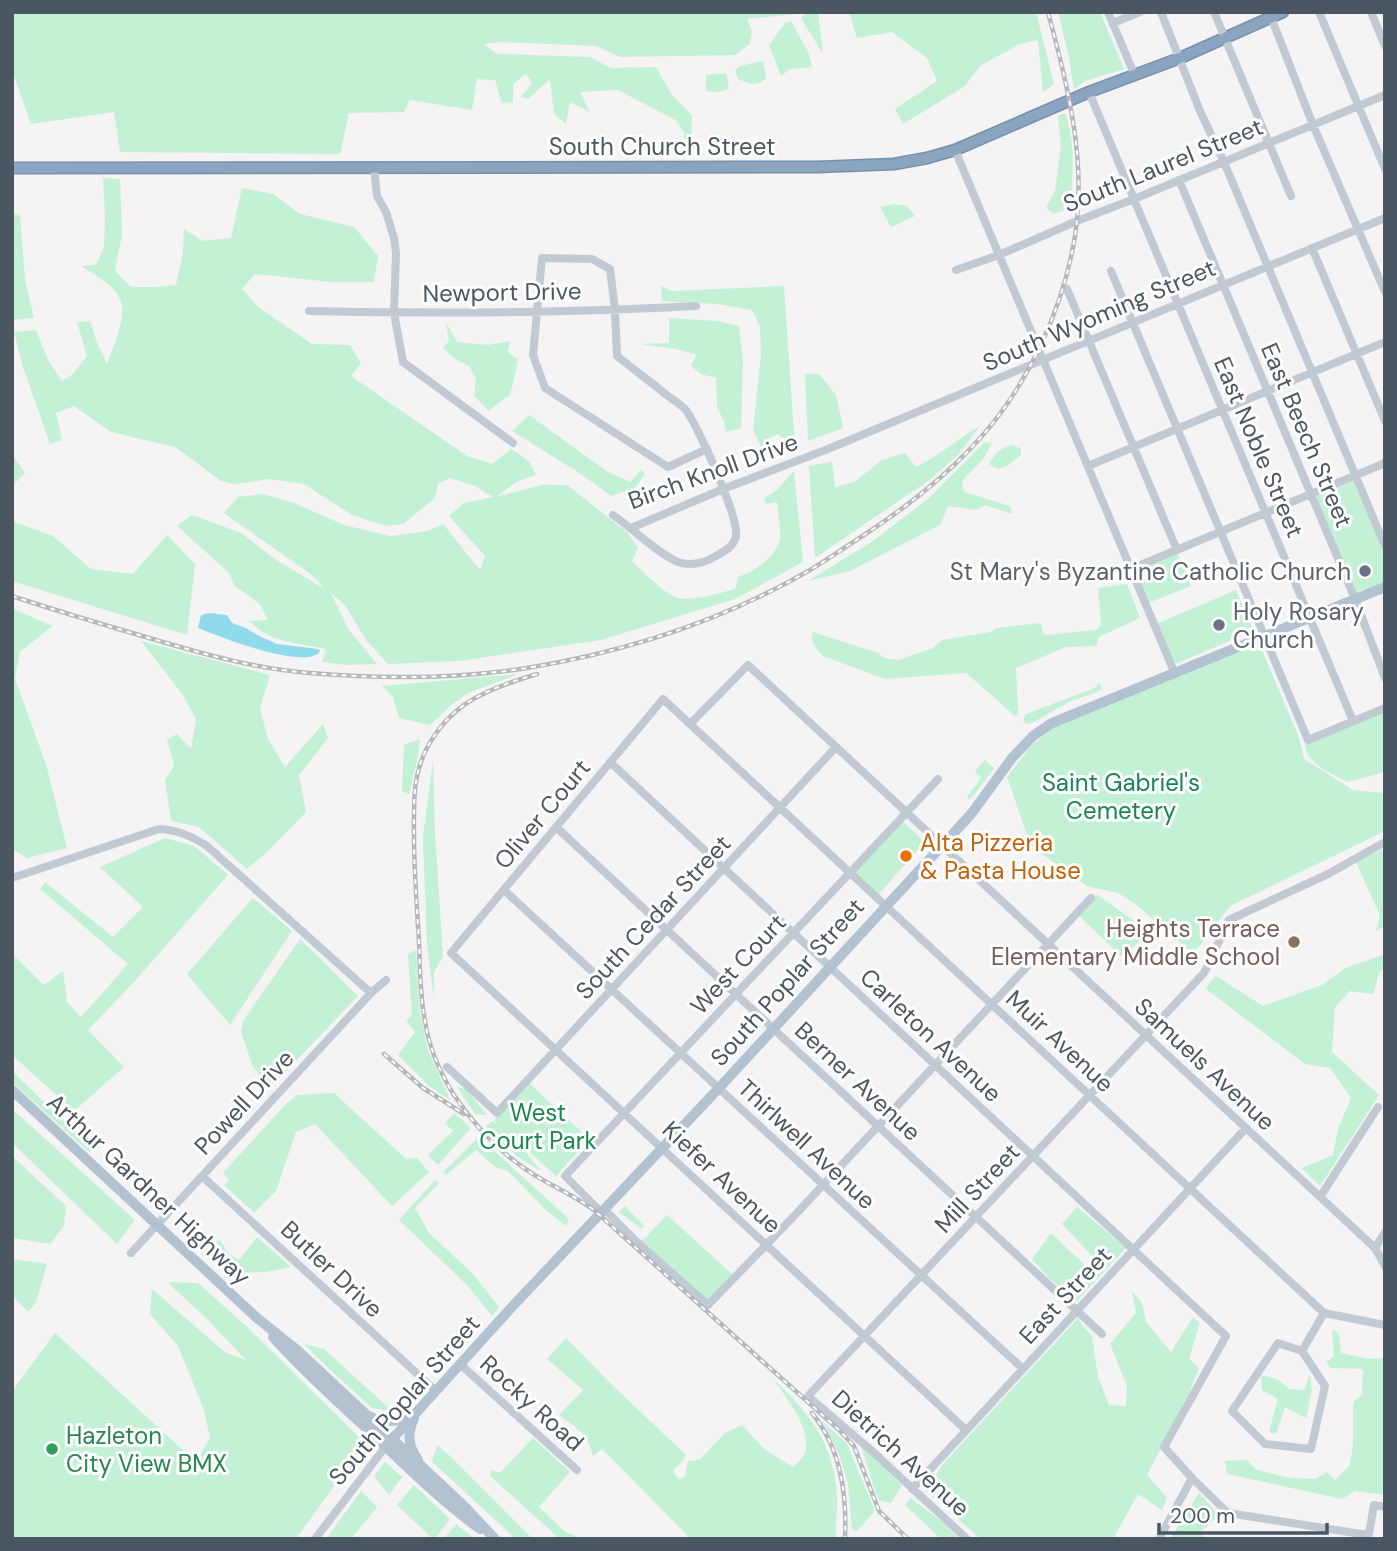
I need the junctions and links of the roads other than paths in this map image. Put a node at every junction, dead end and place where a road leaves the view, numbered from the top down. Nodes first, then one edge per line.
1 (1108, 12) edge
2 (1140, 12) edge
3 (1161, 12) edge
4 (1214, 12) edge
5 (1283, 12) edge
6 (1319, 12) edge
7 (1371, 12) edge
8 (1270, 15) edge
9 (1113, 23) junction
10 (1225, 39) junction
11 (1385, 46) edge
12 (1180, 58) junction
13 (1135, 76) junction
14 (1089, 92) junction
15 (1385, 95) edge
16 (1358, 106) junction
17 (1313, 125) junction
18 (1269, 143) junction
19 (955, 150) junction
20 (1224, 162) junction
21 (374, 167) junction
22 (12, 168) edge
23 (1385, 169) edge
24 (1179, 180) junction
25 (1291, 196) dead end
26 (1134, 199) junction
27 (1385, 218) edge
28 (1358, 229) junction
29 (1312, 248) junction
30 (999, 255) junction
31 (1267, 266) junction
32 (956, 270) dead end
33 (1111, 271) dead end
34 (1223, 285) junction
35 (1067, 289) dead end
36 (1385, 292) edge
37 (1178, 304) junction
38 (696, 306) dead end
39 (537, 310) junction
40 (615, 310) junction
41 (309, 311) dead end
42 (394, 313) junction
43 (1133, 323) junction
44 (1089, 341) junction
45 (1385, 342) edge
46 (1357, 354) junction
47 (1043, 360) junction
48 (1312, 373) junction
49 (1268, 391) junction
50 (1222, 410) junction
51 (1385, 421) edge
52 (1177, 429) junction
53 (513, 443) dead end
54 (1133, 447) junction
55 (707, 449) junction
56 (828, 449) joint
57 (1385, 463) edge
58 (1088, 466) junction
59 (1355, 476) junction
60 (723, 489) junction
61 (1311, 494) junction
62 (1265, 513) junction
63 (613, 515) dead end
64 (631, 528) junction
65 (1220, 532) junction
66 (1385, 546) edge
67 (1177, 550) junction
68 (1131, 569) junction
69 (1385, 587) edge
70 (1355, 599) junction
71 (1309, 618) junction
72 (1264, 636) junction
73 (1175, 674) junction
74 (1385, 678) edge
75 (663, 699) joint
76 (1385, 708) edge
77 (1353, 721) junction
78 (690, 724) junction
79 (836, 747) junction
80 (610, 762) junction
81 (938, 779) dead end
82 (780, 808) junction
83 (906, 813) junction
84 (556, 827) junction
85 (1385, 842) edge
86 (942, 845) junction
87 (724, 868) junction
88 (850, 873) junction
89 (12, 878) edge
90 (504, 890) junction
91 (1091, 898) dead end
92 (886, 906) junction
93 (667, 930) junction
94 (793, 933) junction
95 (1047, 944) junction
96 (451, 953) joint
97 (830, 967) junction
98 (386, 980) dead end
99 (612, 989) junction
100 (370, 993) junction
101 (736, 994) junction
102 (991, 1004) junction
103 (773, 1028) junction
104 (1146, 1036) junction
105 (556, 1050) junction
106 (681, 1053) junction
107 (935, 1065) junction
108 (447, 1067) dead end
109 (719, 1088) junction
110 (12, 1090) edge
111 (1090, 1095) junction
112 (1378, 1107) dead end
113 (624, 1113) junction
114 (878, 1126) junction
115 (1246, 1128) junction
116 (663, 1149) junction
117 (1033, 1156) junction
118 (202, 1176) junction
119 (824, 1184) junction
120 (1190, 1188) junction
121 (1320, 1197) junction
122 (603, 1211) junction
123 (976, 1217) junction
124 (157, 1225) junction
125 (1385, 1232) edge
126 (766, 1244) junction
127 (1375, 1248) junction
128 (1133, 1250) junction
129 (131, 1253) dead end
130 (1385, 1266) edge
131 (921, 1276) junction
132 (1077, 1311) junction
133 (1324, 1313) junction
134 (1385, 1314) edge
135 (257, 1318) junction
136 (1384, 1325) edge
137 (1102, 1334) dead end
138 (865, 1336) junction
139 (1302, 1351) junction
140 (460, 1364) junction
141 (1023, 1368) junction
142 (436, 1391) junction
143 (808, 1396) joint
144 (361, 1411) junction
145 (417, 1411) junction
146 (966, 1430) junction
147 (388, 1443) junction
148 (424, 1469) junction
149 (577, 1470) dead end
150 (1192, 1478) junction
151 (912, 1489) junction
152 (1385, 1507) edge
153 (1368, 1537) edge
154 (314, 1539) edge
155 (494, 1539) edge
156 (967, 1539) edge
157 (1160, 1539) edge

1 - 9 street
2 - 9 street
3 - 12 street
4 - 10 street
5 - 8 highway, South Church Street
6 - 16 street
7 - 11 street
8 - 10 highway, South Church Street
8 - 17 street
9 - 13 street
10 - 12 highway, South Church Street
10 - 18 street
12 - 13 highway, South Church Street
12 - 20 street
13 - 14 highway, South Church Street
14 - 19 highway, South Church Street
14 - 26 street, East Noble Street
15 - 16 street, South Laurel Street
16 - 17 street, South Laurel Street
16 - 23 street
17 - 18 street, South Laurel Street
17 - 28 street
18 - 20 street, South Laurel Street
18 - 25 street
19 - 21 highway, South Church Street
19 - 30 street
20 - 24 street, South Laurel Street
20 - 31 street
21 - 22 highway, South Church Street
21 - 42 street
24 - 26 street, South Laurel Street
24 - 34 street, East Beech Street
26 - 30 street, South Laurel Street
26 - 37 street, East Noble Street
27 - 28 street, South Wyoming Street
28 - 29 street, South Wyoming Street
28 - 36 street
29 - 31 street, South Wyoming Street
29 - 46 street
30 - 32 street, South Laurel Street
30 - 47 street
31 - 34 street, South Wyoming Street
31 - 48 street
33 - 43 street
34 - 37 street, South Wyoming Street
34 - 49 street, East Beech Street
35 - 44 street
37 - 43 street, South Wyoming Street
37 - 50 street, East Noble Street
38 - 40 street, Newport Drive
39 - 40 street, Newport Drive
39 - 40 street
39 - 42 street, Newport Drive
39 - 55 street
40 - 55 street
41 - 42 street, Newport Drive
42 - 53 street
43 - 44 street, South Wyoming Street
43 - 52 street
44 - 47 street, South Wyoming Street
44 - 54 street
45 - 46 street
46 - 48 street
46 - 51 street
47 - 56 street, South Wyoming Street
47 - 58 street
48 - 49 street
48 - 59 street
49 - 50 street
49 - 61 street, East Beech Street
50 - 52 street
50 - 62 street, East Noble Street
52 - 54 street
52 - 65 street
54 - 58 street
54 - 67 street
55 - 60 street
56 - 60 street, Birch Knoll Drive
57 - 59 street
58 - 68 street
59 - 61 street
59 - 66 street
60 - 64 street, Birch Knoll Drive
60 - 64 street
61 - 62 street
61 - 70 street, East Beech Street
62 - 65 street
62 - 71 street, East Noble Street
63 - 64 street, Birch Knoll Drive
65 - 67 street
65 - 72 street
67 - 68 street
68 - 73 street
69 - 70 main road, South Poplar Street
70 - 71 main road, South Poplar Street
70 - 74 street, East Beech Street
71 - 72 main road, South Poplar Street
71 - 77 street, East Noble Street
72 - 73 main road, South Poplar Street
72 - 77 street
73 - 86 main road, South Poplar Street
75 - 78 street, Muir Avenue
75 - 80 street, Oliver Court
76 - 77 street
78 - 79 street, Samuels Avenue
78 - 82 street, Muir Avenue
79 - 82 street, South Cedar Street
79 - 83 street, Samuels Avenue
80 - 84 street, Oliver Court
80 - 87 street, Carleton Avenue
81 - 83 street, West Court
82 - 87 street, South Cedar Street
82 - 88 street, Muir Avenue
83 - 86 street, Samuels Avenue
83 - 88 street, West Court
84 - 90 street, Oliver Court
84 - 93 street, Berner Avenue
85 - 104 street, Mill Street
86 - 92 main road, South Poplar Street
86 - 95 street, Samuels Avenue
87 - 93 street, South Cedar Street
87 - 94 street, Carleton Avenue
88 - 92 street, Muir Avenue
88 - 94 street, West Court
89 - 100 street
90 - 96 street, Oliver Court
90 - 99 street, Thirlwell Avenue
91 - 95 street
92 - 97 main road, South Poplar Street
92 - 102 street, Muir Avenue
93 - 99 street, South Cedar Street
93 - 101 street, Berner Avenue
94 - 97 street, Carleton Avenue
94 - 101 street, West Court
95 - 102 street
95 - 104 street, Samuels Avenue
96 - 105 street, Kiefer Avenue
97 - 103 main road, South Poplar Street
97 - 107 street, Carleton Avenue
98 - 100 street, Powell Drive
99 - 105 street, South Cedar Street
99 - 106 street, Thirlwell Avenue
100 - 118 street, Powell Drive
101 - 103 street, Berner Avenue
101 - 106 street, West Court
102 - 107 street
102 - 111 street, Muir Avenue
103 - 109 main road, South Poplar Street
103 - 114 street, Berner Avenue
104 - 111 street, Mill Street
104 - 115 street, Samuels Avenue
105 - 108 street, South Cedar Street
105 - 113 street, Kiefer Avenue
106 - 109 street, Thirlwell Avenue
106 - 113 street, West Court
107 - 114 street
107 - 117 street, Carleton Avenue
109 - 116 main road, South Poplar Street
109 - 119 street, Thirlwell Avenue
110 - 124 main road, Arthur Gardner Highway
111 - 117 street, Mill Street
111 - 120 street, Muir Avenue
112 - 121 street
113 - 116 street, Kiefer Avenue
113 - 122 street, West Court
114 - 119 street
114 - 123 street, Berner Avenue
115 - 120 street, East Street
115 - 121 street, Samuels Avenue
116 - 122 main road, South Poplar Street
116 - 126 street, Kiefer Avenue
117 - 123 street, Mill Street
117 - 128 street, Carleton Avenue
118 - 124 street, Powell Drive
118 - 142 street, Butler Drive
119 - 126 street
119 - 131 street, Thirlwell Avenue
120 - 128 street, East Street
120 - 133 street, Muir Avenue
121 - 127 street, Samuels Avenue
122 - 126 street
122 - 140 main road, South Poplar Street
123 - 131 street, Mill Street
123 - 132 street, Berner Avenue
124 - 129 street, Powell Drive
124 - 135 main road, Arthur Gardner Highway
125 - 127 street
126 - 138 street, Kiefer Avenue
127 - 130 street, Samuels Avenue
128 - 132 street, East Street
128 - 150 street, Carleton Avenue
131 - 138 street, Mill Street
131 - 141 street, Thirlwell Avenue
132 - 137 street, Berner Avenue
132 - 141 street, East Street
133 - 136 street
133 - 139 street
134 - 136 street
135 - 144 main road, Arthur Gardner Highway
135 - 147 main road, Arthur Gardner Highway
138 - 143 street, Mill Street
138 - 146 street, Kiefer Avenue
139 - 139 street
140 - 142 main road, South Poplar Street
140 - 149 street, Rocky Road
141 - 146 street, East Street
142 - 145 main road, South Poplar Street
143 - 151 street, Dietrich Avenue
144 - 145 main road
144 - 147 main road, Arthur Gardner Highway
145 - 147 main road, South Poplar Street
145 - 148 main road
146 - 151 street, East Street
147 - 148 main road, Arthur Gardner Highway
147 - 154 street, South Poplar Street
147 - 155 main road, Arthur Gardner Highway
148 - 155 main road, Arthur Gardner Highway
150 - 153 street
150 - 157 street
151 - 156 street, Dietrich Avenue
152 - 153 street

